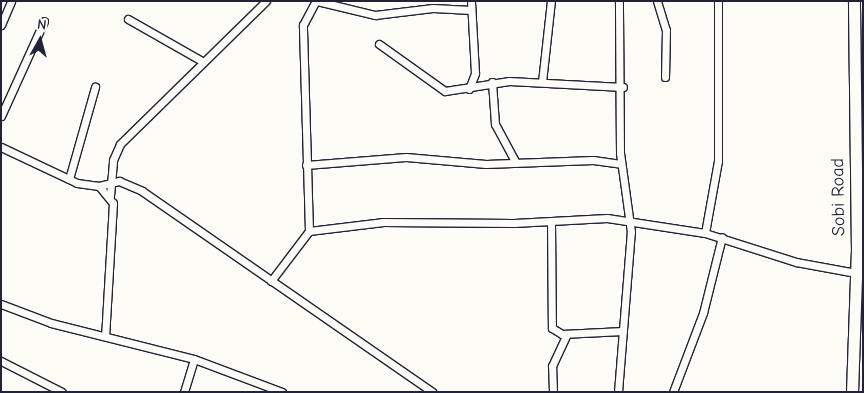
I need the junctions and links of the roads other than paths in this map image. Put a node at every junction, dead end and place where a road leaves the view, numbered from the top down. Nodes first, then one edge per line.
1 (11, 1) edge
2 (266, 1) edge
3 (317, 1) edge
4 (471, 1) edge
5 (551, 1) edge
6 (619, 1) edge
7 (657, 1) edge
8 (718, 1) edge
9 (854, 1) edge
10 (455, 4) edge
11 (470, 10) junction
12 (128, 19) dead end
13 (44, 21) dead end
14 (1, 25) edge
15 (379, 44) dead end
16 (202, 61) junction
17 (546, 69) junction
18 (665, 77) dead end
19 (475, 78) junction
20 (542, 82) junction
21 (557, 82) junction
22 (488, 83) junction
23 (95, 87) dead end
24 (623, 88) junction
25 (469, 89) junction
26 (1, 116) edge
27 (1, 147) edge
28 (516, 163) junction
29 (621, 164) junction
30 (306, 165) junction
31 (69, 179) junction
32 (113, 182) junction
33 (99, 186) junction
34 (110, 196) junction
35 (551, 222) junction
36 (628, 222) junction
37 (309, 231) junction
38 (705, 233) junction
39 (722, 237) junction
40 (856, 272) junction
41 (271, 281) junction
42 (1, 304) edge
43 (624, 331) junction
44 (567, 334) junction
45 (105, 336) junction
46 (194, 359) junction
47 (1, 361) edge
48 (62, 392) edge
49 (184, 392) edge
50 (282, 392) edge
51 (432, 392) edge
52 (552, 392) edge
53 (619, 392) edge
54 (673, 392) edge
55 (852, 392) edge

1 - 14 street
2 - 16 street
3 - 10 street
3 - 30 street
4 - 11 street
5 - 17 street
6 - 24 street
7 - 18 street
8 - 38 street
9 - 40 highway, Sobi Road
10 - 11 street
11 - 19 street
12 - 16 street
13 - 26 street
15 - 25 street
16 - 32 street
17 - 20 street
17 - 21 street
19 - 22 street
19 - 25 street
20 - 21 street
20 - 22 street
21 - 24 street
22 - 25 street
22 - 28 street
23 - 31 street
24 - 29 street
27 - 31 street
28 - 29 street
28 - 30 street
29 - 36 street
30 - 37 street
31 - 33 street
32 - 33 street
32 - 34 street
32 - 41 street
33 - 34 street
34 - 45 street
35 - 36 street
35 - 37 street
35 - 44 street
36 - 38 street
36 - 43 street
37 - 41 street
38 - 39 street
39 - 40 street
39 - 54 street
40 - 55 highway, Sobi Road
41 - 51 street
42 - 45 street
43 - 44 street
43 - 53 street
44 - 52 street
45 - 46 street
46 - 49 street
46 - 50 street
47 - 48 street

